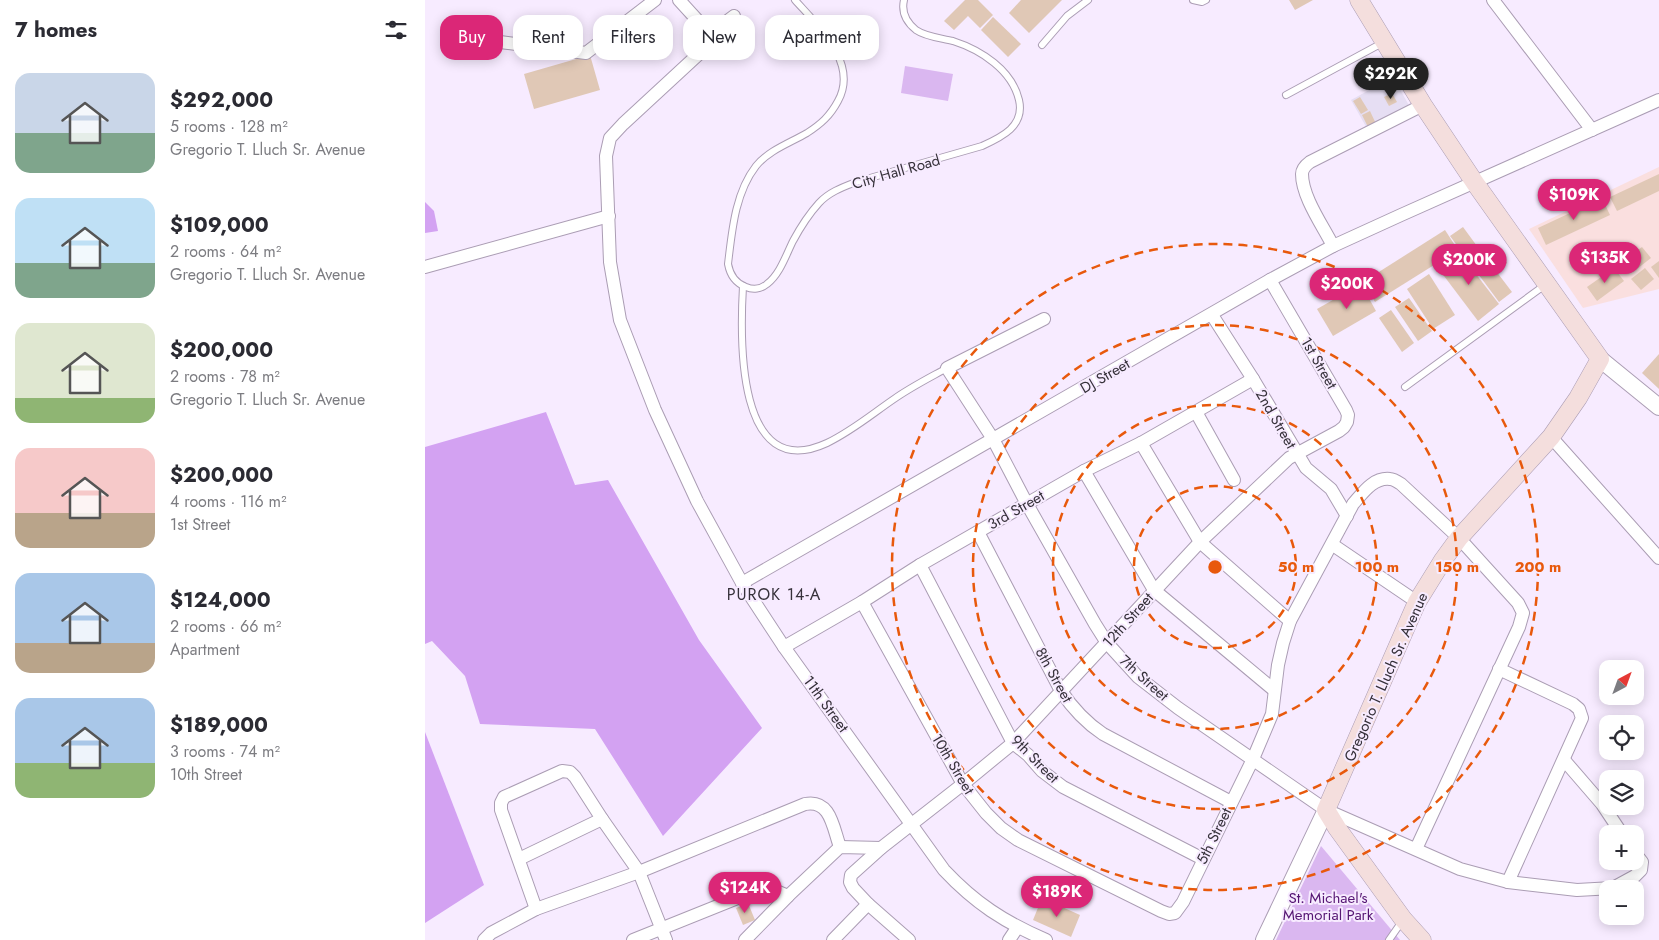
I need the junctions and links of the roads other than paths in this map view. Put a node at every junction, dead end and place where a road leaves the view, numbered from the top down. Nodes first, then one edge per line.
1 (655, 0) edge
2 (679, 0) edge
3 (795, 0) edge
4 (904, 0) edge
5 (1088, 0) edge
6 (1193, 0) edge
7 (1206, 0) edge
8 (1359, 0) edge
9 (1493, 0) edge
10 (693, 15) edge
11 (1385, 41) junction
12 (503, 42) edge
13 (1042, 45) dead end
14 (692, 60) edge
15 (1287, 96) dead end
16 (1659, 100) edge
17 (1423, 105) junction
18 (1592, 130) junction
19 (1475, 183) junction
20 (609, 216) junction
21 (1333, 246) junction
22 (425, 268) edge
23 (1270, 280) junction
24 (1547, 284) junction
25 (743, 286) junction
26 (1212, 315) junction
27 (1044, 319) dead end
28 (1600, 359) junction
29 (947, 368) junction
30 (1253, 379) junction
31 (1405, 387) dead end
32 (1659, 406) edge
33 (1195, 412) junction
34 (1347, 422) joint
35 (1551, 437) junction
36 (993, 439) junction
37 (1141, 443) junction
38 (1296, 453) junction
39 (1084, 471) junction
40 (1234, 480) dead end
41 (1027, 504) junction
42 (1347, 516) junction
43 (978, 532) junction
44 (1459, 538) junction
45 (1200, 542) junction
46 (1333, 545) junction
47 (1659, 558) edge
48 (920, 565) junction
49 (742, 583) junction
50 (1154, 590) junction
51 (862, 602) junction
52 (1417, 602) junction
53 (1290, 621) junction
54 (1107, 643) junction
55 (784, 647) junction
56 (1499, 669) junction
57 (1274, 690) junction
58 (1061, 691) junction
59 (1013, 743) junction
60 (1253, 759) junction
61 (1564, 760) junction
62 (963, 784) junction
63 (1231, 802) junction
64 (1325, 810) junction
65 (602, 819) junction
66 (912, 823) junction
67 (1616, 825) edge
68 (839, 846) junction
69 (881, 848) junction
70 (1416, 849) junction
71 (519, 859) junction
72 (1203, 859) junction
73 (1641, 870) edge
74 (639, 872) junction
75 (1508, 882) junction
76 (787, 896) junction
77 (868, 904) junction
78 (536, 909) junction
79 (1175, 913) joint
80 (1403, 919) junction
81 (1017, 928) junction
82 (664, 934) edge
83 (484, 940) edge
84 (633, 940) edge
85 (745, 940) edge
86 (833, 940) edge
87 (909, 940) edge
88 (1009, 940) edge
89 (1046, 940) edge
90 (1264, 940) edge
91 (1389, 940) edge
92 (1422, 940) edge

1 - 12 street
2 - 10 street
3 - 25 lane
4 - 25 lane, City Hall Road
5 - 13 lane
6 - 7 lane
8 - 11 main road
9 - 18 street
11 - 15 lane
11 - 17 main road
14 - 20 street, 11th Street
16 - 18 street, DJ Street
17 - 19 main road
17 - 21 street
18 - 19 street, DJ Street
19 - 21 street, DJ Street
19 - 24 main road
20 - 22 street
20 - 49 street, 11th Street
21 - 23 street, DJ Street
23 - 26 street, DJ Street
23 - 34 street, 1st Street
24 - 28 main road
24 - 31 lane
25 - 29 lane
26 - 30 street, 2nd Street
26 - 36 street, DJ Street
27 - 29 street
28 - 32 street
28 - 35 main road, Gregorio T. Lluch Sr. Avenue
29 - 36 street, 7th Street
30 - 33 street, 3rd Street
30 - 38 street, 2nd Street
33 - 37 street, 3rd Street
33 - 40 street
34 - 38 street, 12th Street
35 - 44 main road, Gregorio T. Lluch Sr. Avenue
35 - 47 street
36 - 41 street, 7th Street
36 - 49 street, DJ Street
37 - 39 street, 3rd Street
37 - 45 street
38 - 42 street, 2nd Street
38 - 45 street, 12th Street
39 - 41 street, 3rd Street
39 - 50 street
41 - 43 street, 3rd Street
41 - 54 street, 7th Street
42 - 44 street, 5th Street
42 - 46 street, 5th Street
43 - 48 street, 3rd Street
43 - 58 street, 8th Street
44 - 52 main road, Gregorio T. Lluch Sr. Avenue
44 - 56 street
45 - 50 street, 12th Street
45 - 53 street
46 - 52 street
46 - 53 street, 5th Street
48 - 51 street, 3rd Street
48 - 59 street, 9th Street
49 - 55 street, 11th Street
50 - 54 street, 12th Street
50 - 57 street
51 - 55 street, 3rd Street
51 - 62 street, 10th Street
52 - 64 main road, Gregorio T. Lluch Sr. Avenue
53 - 57 street, 5th Street
54 - 58 street, 12th Street
54 - 60 street, 7th Street
55 - 66 street, 11th Street
56 - 61 street
56 - 70 street
57 - 60 street, 5th Street
58 - 59 street, 12th Street
58 - 63 street, 8th Street
59 - 62 street, 12th Street
59 - 72 street, 9th Street
60 - 63 street, 5th Street
60 - 64 street, 7th Street
61 - 67 street
61 - 75 street
62 - 66 street, 12th Street
62 - 79 street, 10th Street
63 - 72 street, 5th Street
64 - 70 street, 7th Street
64 - 80 main road
64 - 90 street
65 - 71 street
65 - 71 street
65 - 74 street
66 - 69 street, 12th Street
66 - 81 street, 11th Street
68 - 69 street
68 - 74 street
68 - 76 street
69 - 77 street, 12th Street
70 - 75 street, 7th Street
71 - 78 street
72 - 79 street, 5th Street
73 - 75 street, 7th Street
74 - 78 street
74 - 82 street
76 - 82 street
76 - 85 street
77 - 86 street
77 - 87 street
78 - 83 street
80 - 91 lane
80 - 92 main road
81 - 88 street
81 - 89 street, 11th Street
82 - 84 street

